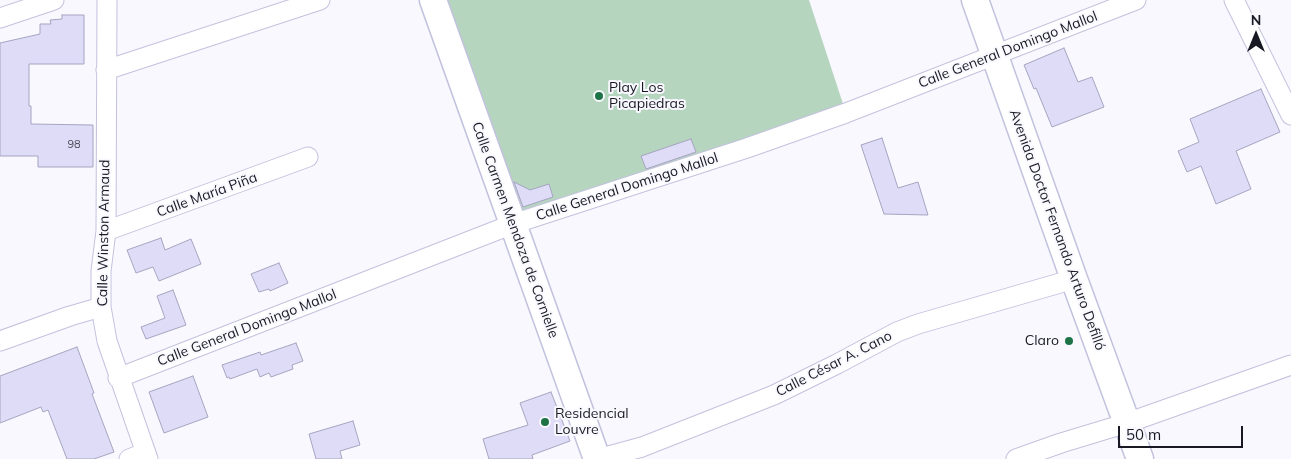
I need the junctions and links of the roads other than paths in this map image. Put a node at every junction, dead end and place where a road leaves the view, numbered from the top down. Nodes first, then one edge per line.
1 (54, 0) edge
2 (107, 0) edge
3 (320, 0) edge
4 (433, 0) edge
5 (975, 0) edge
6 (1136, 0) edge
7 (1234, 0) edge
8 (0, 18) edge
9 (995, 55) junction
10 (106, 70) junction
11 (1291, 115) edge
12 (308, 157) dead end
13 (513, 224) junction
14 (106, 231) junction
15 (1074, 279) junction
16 (101, 308) junction
17 (0, 341) edge
18 (1291, 365) edge
19 (118, 378) junction
20 (1127, 423) junction
21 (141, 457) edge
22 (597, 459) edge
23 (1016, 459) edge
24 (1140, 459) edge

1 - 8 street
2 - 10 street, Calle Winston Armaud
3 - 10 street
4 - 13 street, Calle Carmen Mendoza de Cornielle
5 - 9 street, Avenida Doctor Fernando Arturo Defilló
6 - 9 street, Calle General Domingo Mallol
7 - 11 street
9 - 13 street, Calle General Domingo Mallol
9 - 15 street, Avenida Doctor Fernando Arturo Defilló
10 - 14 street, Calle Winston Armaud
12 - 14 street, Calle María Piña
13 - 19 street, Calle General Domingo Mallol
13 - 22 street, Calle Carmen Mendoza de Cornielle
14 - 16 street, Calle Winston Armaud
15 - 20 street, Avenida Doctor Fernando Arturo Defilló
15 - 22 street, Calle César A. Cano
16 - 17 street
16 - 19 street, Calle Winston Armaud
18 - 20 street
19 - 21 street, Calle Winston Armaud
20 - 23 street
20 - 24 street, Avenida Doctor Fernando Arturo Defilló

